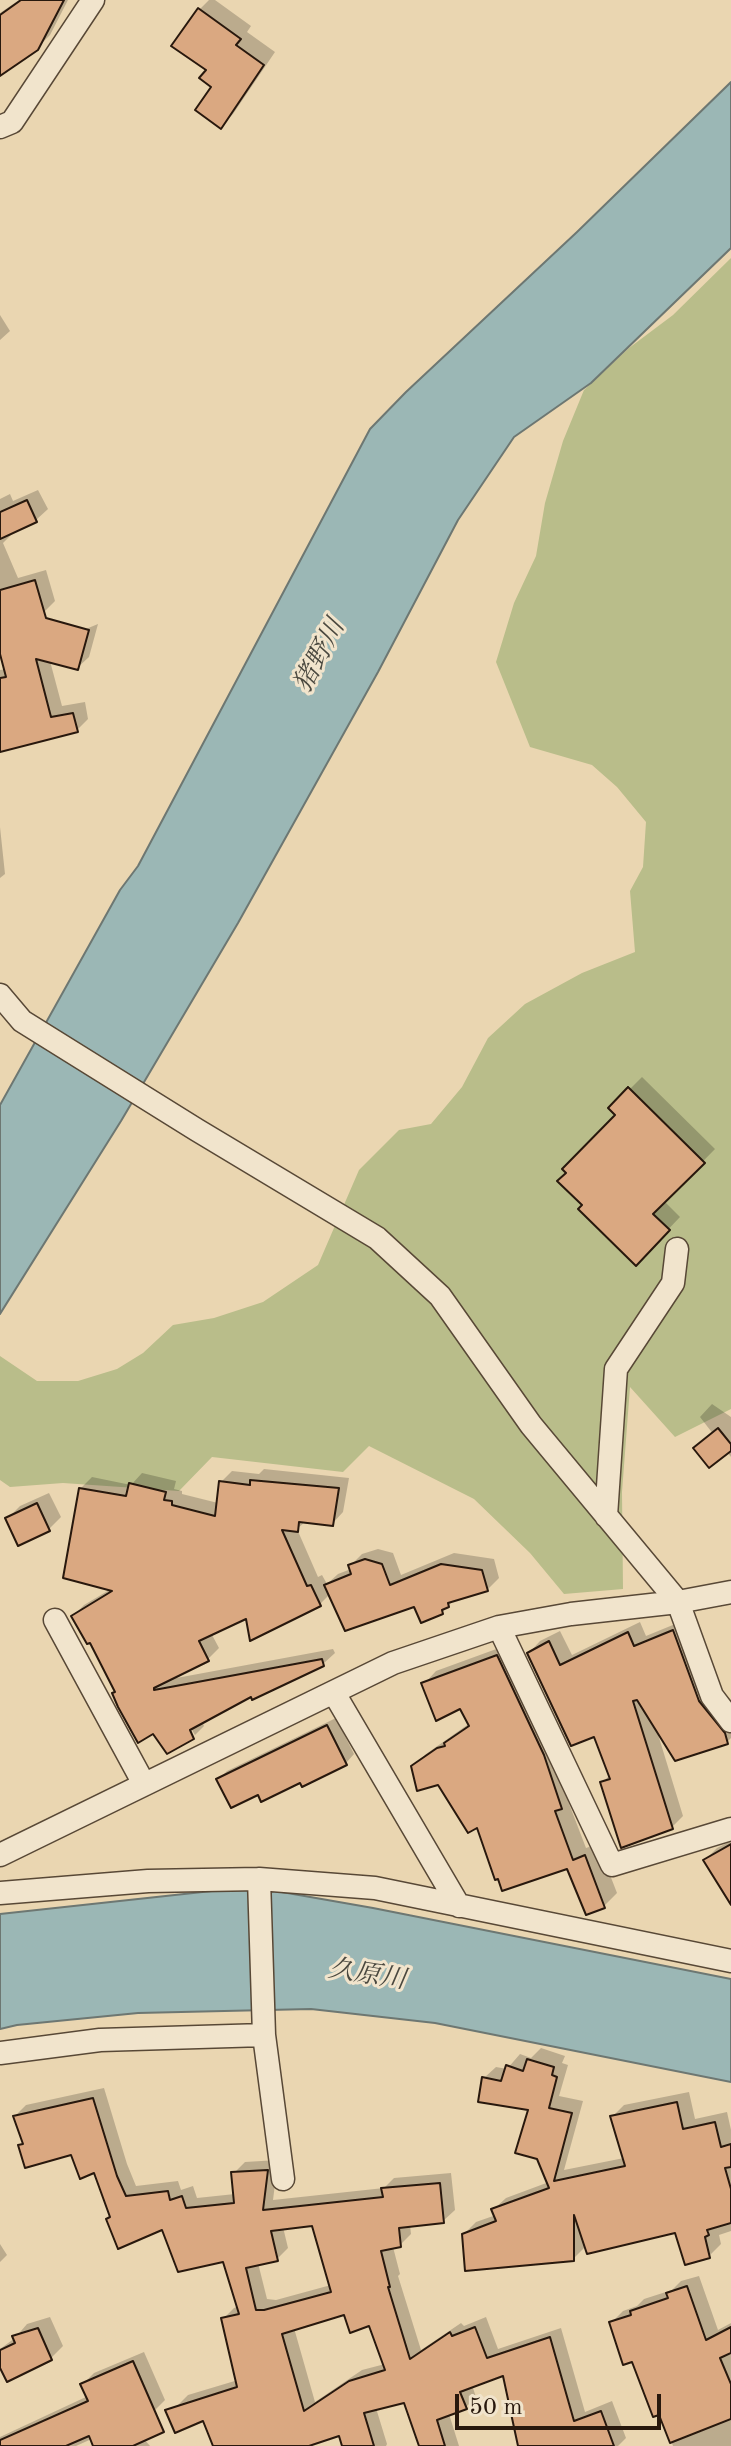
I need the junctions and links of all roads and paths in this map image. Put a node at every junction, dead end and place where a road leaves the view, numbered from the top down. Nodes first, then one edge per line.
1 (93, 0) edge
2 (0, 127) edge
3 (0, 995) edge
4 (677, 1249) dead end
5 (606, 1516) junction
6 (731, 1592) edge
7 (678, 1602) junction
8 (55, 1620) dead end
9 (499, 1627) junction
10 (334, 1693) junction
11 (731, 1721) edge
12 (144, 1784) junction
13 (731, 1829) edge
14 (0, 1855) edge
15 (259, 1879) junction
16 (0, 1893) edge
17 (459, 1906) junction
18 (731, 1961) edge
19 (264, 2035) junction
20 (0, 2053) edge
21 (283, 2179) dead end

1 - 2 street
3 - 5 street
4 - 5 street
5 - 7 street
6 - 7 street
7 - 9 street
7 - 11 street
8 - 12 street
9 - 10 street
9 - 13 street
10 - 12 street
10 - 17 street
12 - 14 street
15 - 16 street
15 - 17 street
15 - 19 street
17 - 18 street
19 - 20 street
19 - 21 street

